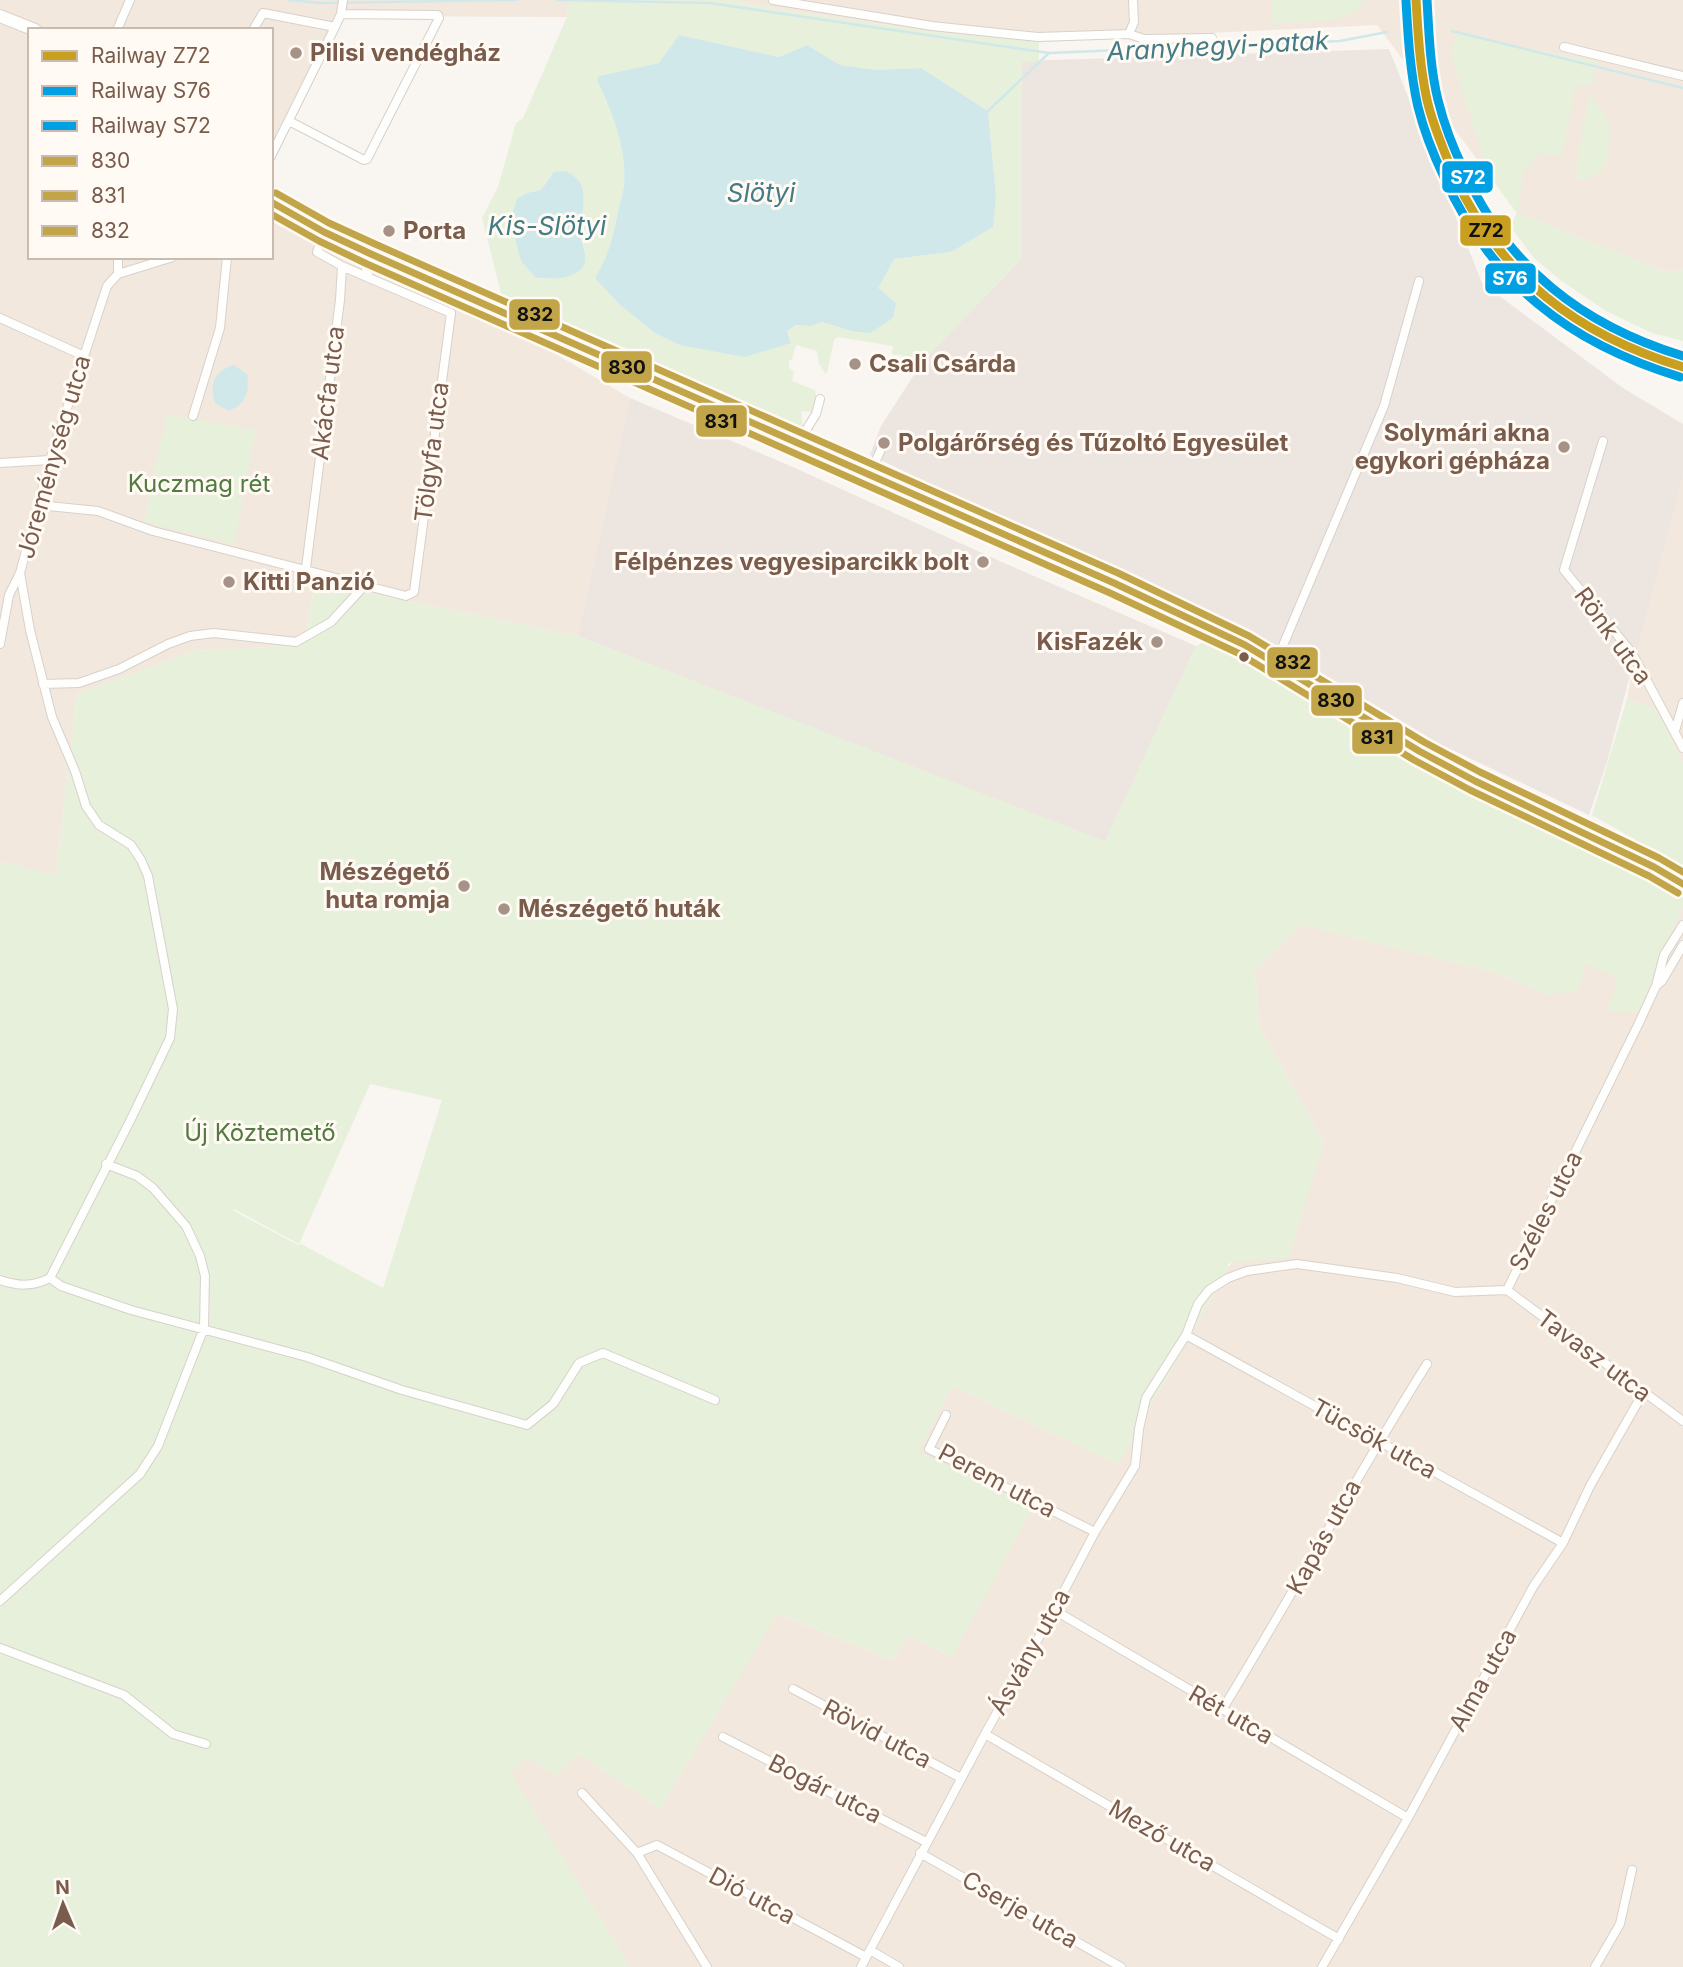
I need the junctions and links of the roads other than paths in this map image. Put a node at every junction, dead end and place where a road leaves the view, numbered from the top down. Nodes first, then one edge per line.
1 (130, 0) edge
2 (343, 0) edge
3 (773, 0) edge
4 (1133, 0) edge
5 (341, 12) junction
6 (0, 16) edge
7 (335, 27) junction
8 (30, 28) edge
9 (118, 28) edge
10 (254, 28) edge
11 (1129, 34) junction
12 (1209, 38) dead end
13 (1564, 47) dead end
14 (1683, 76) edge
15 (289, 121) junction
16 (273, 152) edge
17 (273, 203) edge
18 (324, 232) junction
19 (371, 254) junction
20 (118, 259) edge
21 (167, 259) edge
22 (227, 259) edge
23 (342, 266) junction
24 (118, 274) junction
25 (369, 278) junction
26 (1419, 281) dead end
27 (0, 318) edge
28 (84, 356) junction
29 (820, 399) dead end
30 (193, 416) dead end
31 (1603, 440) dead end
32 (798, 443) junction
33 (882, 447) dead end
34 (50, 460) junction
35 (0, 463) edge
36 (870, 474) junction
37 (38, 505) junction
38 (306, 568) junction
39 (20, 573) junction
40 (365, 585) junction
41 (0, 644) edge
42 (1276, 662) junction
43 (43, 684) junction
44 (1683, 703) edge
45 (1675, 731) junction
46 (1683, 748) edge
47 (1683, 884) edge
48 (1683, 925) edge
49 (1683, 945) edge
50 (1656, 986) junction
51 (106, 1164) junction
52 (50, 1278) junction
53 (0, 1280) edge
54 (1507, 1290) junction
55 (204, 1328) junction
56 (1186, 1335) junction
57 (1426, 1364) dead end
58 (1643, 1393) junction
59 (715, 1400) dead end
60 (946, 1415) dead end
61 (1683, 1421) edge
62 (1378, 1441) junction
63 (1095, 1532) junction
64 (1563, 1544) junction
65 (0, 1601) edge
66 (1054, 1610) junction
67 (0, 1648) edge
68 (793, 1689) dead end
69 (1222, 1710) junction
70 (985, 1734) junction
71 (723, 1737) dead end
72 (206, 1744) dead end
73 (961, 1778) junction
74 (582, 1793) dead end
75 (1408, 1818) junction
76 (926, 1842) junction
77 (637, 1853) junction
78 (920, 1853) junction
79 (1632, 1870) dead end
80 (1339, 1939) junction
81 (868, 1954) junction
82 (708, 1967) edge
83 (861, 1967) edge
84 (899, 1967) edge
85 (1121, 1967) edge
86 (1322, 1967) edge
87 (1595, 1967) edge

1 - 9 street
2 - 5 street
3 - 11 street
4 - 11 street
5 - 7 street
5 - 15 street
6 - 8 main road
7 - 10 street
7 - 15 street
11 - 12 street
13 - 14 street
15 - 16 street
17 - 18 main road
18 - 19 main road
18 - 23 street
19 - 25 street
19 - 32 main road
20 - 24 street, Jóreménység utca
21 - 24 street
22 - 30 street
23 - 25 street
23 - 38 street, Akácfa utca
24 - 28 street, Jóreménység utca
25 - 40 street, Tölgyfa utca
26 - 42 street
27 - 28 street
28 - 34 street, Jóreménység utca
29 - 32 street
31 - 45 street, Rönk utca
32 - 36 main road
33 - 36 street
34 - 35 street
34 - 37 street, Jóreménység utca
36 - 42 main road
37 - 38 street
37 - 39 street, Jóreménység utca
38 - 40 street
39 - 41 street, Jóreménység utca
39 - 43 street
40 - 43 street
42 - 47 main road
43 - 51 street
44 - 45 street
45 - 46 street, Rönk utca
48 - 50 street, Széles utca
49 - 50 street
50 - 54 street, Széles utca
51 - 52 street
51 - 55 street
52 - 53 street
52 - 55 street
54 - 56 street, Széles utca
54 - 58 street, Tavasz utca
55 - 59 street
55 - 65 street
56 - 62 street, Tücsök utca
56 - 63 street, Ásvány utca
57 - 62 street, Kapás utca
58 - 61 street, Tavasz utca
58 - 64 street, Alma utca
60 - 63 street, Perem utca
62 - 64 street, Tücsök utca
62 - 69 street, Kapás utca
63 - 66 street, Ásvány utca
64 - 75 street, Alma utca
66 - 69 street, Rét utca
66 - 70 street, Ásvány utca
67 - 72 street
68 - 73 street, Rövid utca
69 - 75 street, Rét utca
70 - 73 street, Ásvány utca
70 - 80 street, Mező utca
71 - 76 street, Bogár utca
73 - 76 street, Ásvány utca
74 - 77 street
75 - 80 street, Alma utca
76 - 78 street, Ásvány utca
77 - 81 street, Dió utca
77 - 82 street
78 - 81 street, Ásvány utca
78 - 85 street, Cserje utca
79 - 87 street
80 - 86 street, Alma utca
81 - 83 street, Ásvány utca
81 - 84 street, Dió utca

